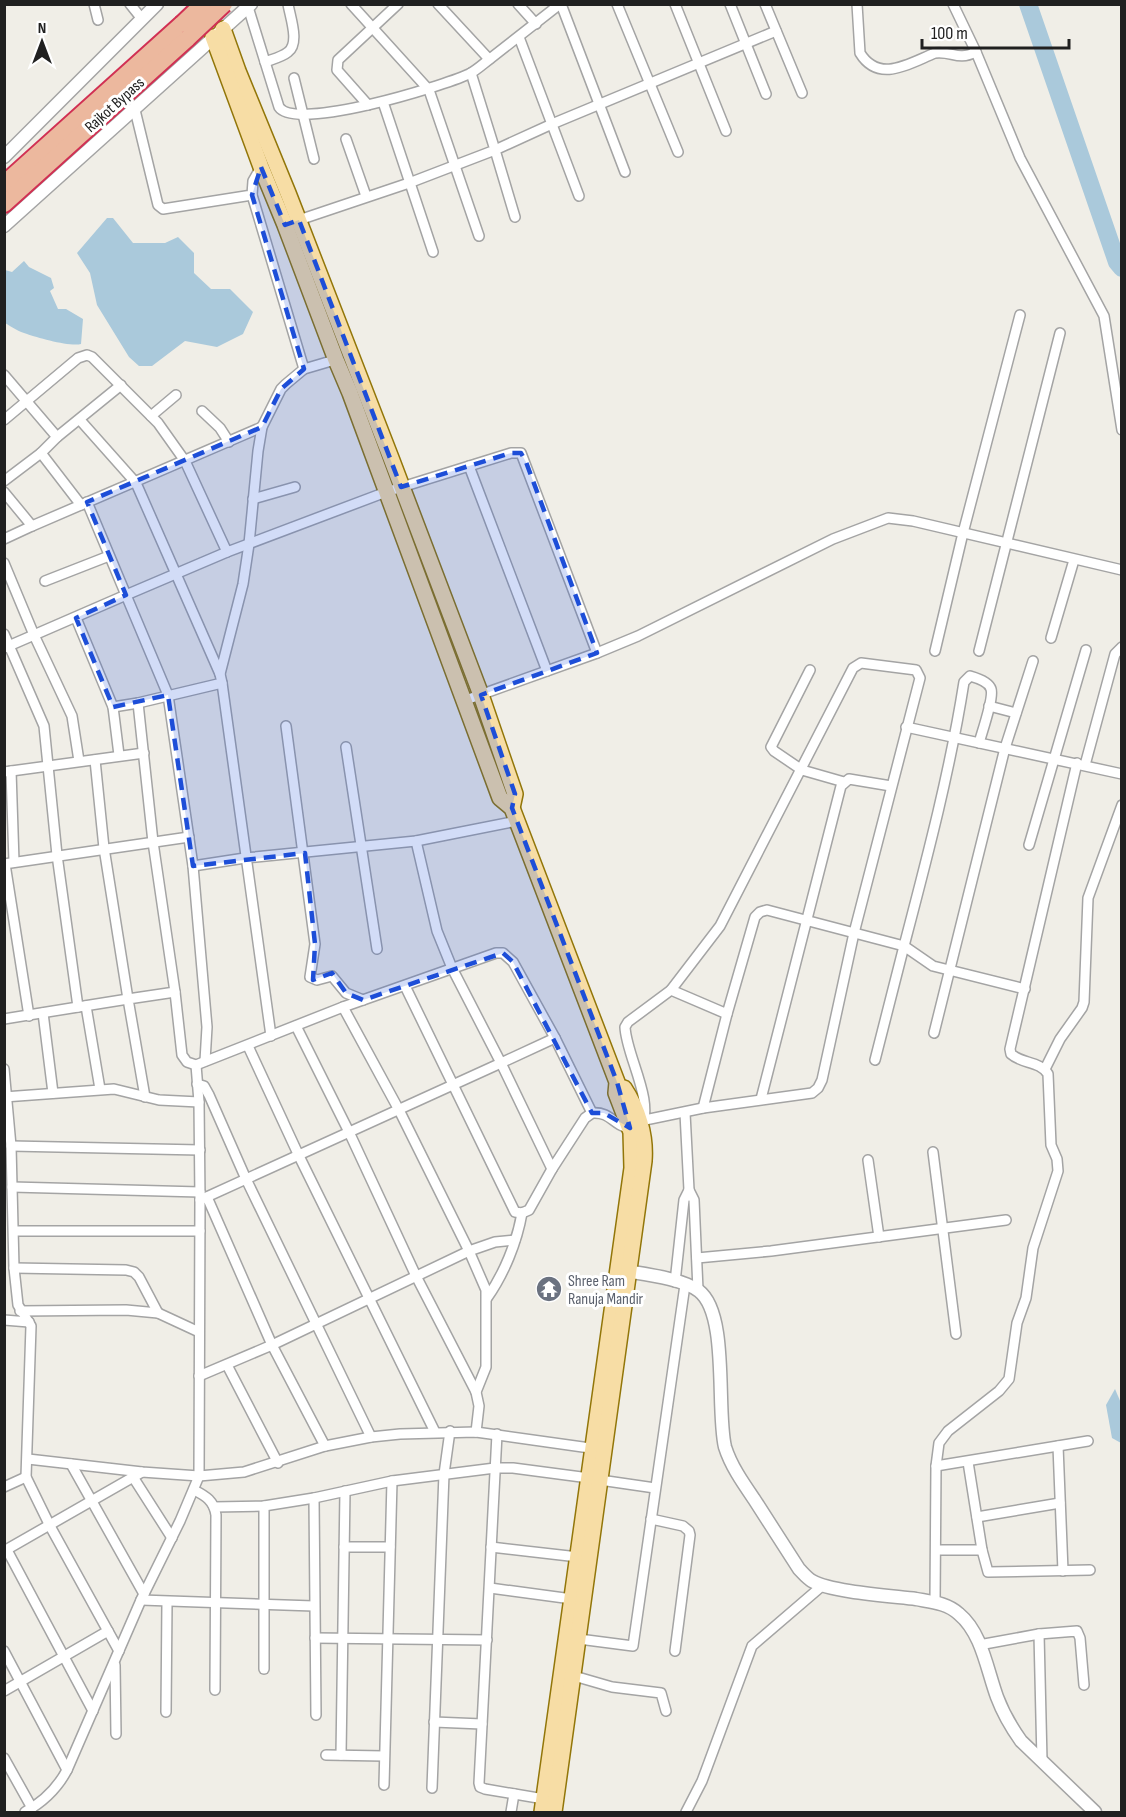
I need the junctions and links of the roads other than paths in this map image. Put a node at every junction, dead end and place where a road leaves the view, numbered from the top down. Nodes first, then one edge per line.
1 (94, 4) edge
2 (130, 4) edge
3 (157, 4) edge
4 (203, 4) edge
5 (224, 4) edge
6 (288, 4) edge
7 (351, 4) edge
8 (398, 4) edge
9 (438, 4) edge
10 (518, 4) edge
11 (561, 4) edge
12 (617, 4) edge
13 (675, 4) edge
14 (730, 4) edge
15 (765, 4) edge
16 (857, 4) edge
17 (953, 4) edge
18 (249, 6) edge
19 (142, 19) junction
20 (98, 20) dead end
21 (536, 24) junction
22 (373, 27) junction
23 (185, 31) junction
24 (776, 32) junction
25 (218, 33) junction
26 (519, 37) junction
27 (746, 43) junction
28 (976, 52) junction
29 (489, 59) junction
30 (265, 62) junction
31 (699, 64) junction
32 (471, 74) junction
33 (294, 78) dead end
34 (650, 83) junction
35 (429, 90) junction
36 (766, 93) dead end
37 (802, 93) dead end
38 (383, 102) junction
39 (599, 104) junction
40 (368, 105) junction
41 (135, 110) junction
42 (302, 115) junction
43 (552, 124) junction
44 (726, 131) dead end
45 (346, 139) dead end
46 (495, 150) junction
47 (678, 152) dead end
48 (4, 157) edge
49 (314, 159) dead end
50 (456, 166) junction
51 (261, 167) junction
52 (625, 172) dead end
53 (409, 183) junction
54 (4, 184) edge
55 (252, 195) junction
56 (366, 196) junction
57 (579, 196) dead end
58 (4, 204) edge
59 (514, 217) dead end
60 (292, 223) junction
61 (4, 226) edge
62 (479, 236) dead end
63 (433, 252) dead end
64 (322, 300) junction
65 (1020, 315) dead end
66 (1060, 333) dead end
67 (350, 351) junction
68 (336, 360) junction
69 (304, 369) junction
70 (4, 375) edge
71 (121, 385) junction
72 (176, 395) dead end
73 (27, 401) junction
74 (1120, 405) edge
75 (202, 411) dead end
76 (151, 416) junction
77 (4, 420) edge
78 (80, 420) junction
79 (262, 427) junction
80 (1122, 430) edge
81 (57, 437) junction
82 (229, 442) junction
83 (41, 453) junction
84 (185, 461) junction
85 (469, 466) junction
86 (4, 481) edge
87 (135, 483) junction
88 (401, 487) junction
89 (295, 488) dead end
90 (4, 492) edge
91 (386, 492) junction
92 (253, 499) junction
93 (84, 504) junction
94 (32, 526) junction
95 (963, 533) junction
96 (4, 539) edge
97 (1006, 543) junction
98 (249, 544) junction
99 (227, 552) junction
100 (109, 556) junction
101 (1074, 560) junction
102 (4, 562) edge
103 (1122, 570) edge
104 (177, 574) junction
105 (45, 581) dead end
106 (126, 595) junction
107 (76, 618) junction
108 (4, 634) edge
109 (34, 635) junction
110 (1051, 638) dead end
111 (7, 647) edge
112 (1122, 647) edge
113 (1086, 650) dead end
114 (935, 651) dead end
115 (979, 651) dead end
116 (597, 653) junction
117 (1033, 661) dead end
118 (810, 670) dead end
119 (547, 671) junction
120 (221, 678) junction
121 (168, 695) junction
122 (481, 695) junction
123 (463, 701) junction
124 (138, 703) junction
125 (989, 706) junction
126 (113, 707) junction
127 (1016, 714) junction
128 (286, 726) dead end
129 (906, 727) junction
130 (955, 738) junction
131 (979, 743) junction
132 (346, 747) dead end
133 (1005, 748) junction
134 (144, 753) junction
135 (119, 755) junction
136 (1053, 758) junction
137 (95, 760) junction
138 (79, 761) junction
139 (1081, 764) junction
140 (49, 766) junction
141 (802, 770) junction
142 (8, 771) edge
143 (1122, 774) edge
144 (843, 782) junction
145 (891, 786) junction
146 (1122, 805) edge
147 (515, 815) junction
148 (189, 837) junction
149 (416, 841) junction
150 (153, 842) junction
151 (1029, 845) dead end
152 (363, 847) junction
153 (104, 848) junction
154 (305, 853) junction
155 (57, 855) junction
156 (245, 858) junction
157 (8, 863) edge
158 (193, 866) junction
159 (806, 921) junction
160 (854, 933) junction
161 (904, 946) junction
162 (377, 949) dead end
163 (453, 968) junction
164 (948, 970) junction
165 (405, 986) junction
166 (1025, 989) junction
167 (671, 990) junction
168 (175, 992) junction
169 (128, 999) junction
170 (363, 1000) junction
171 (82, 1006) junction
172 (343, 1007) junction
173 (43, 1013) junction
174 (727, 1014) junction
175 (30, 1016) junction
176 (4, 1019) edge
177 (296, 1026) junction
178 (934, 1033) dead end
179 (271, 1036) junction
180 (555, 1038) junction
181 (248, 1046) junction
182 (875, 1060) dead end
183 (200, 1063) junction
184 (501, 1063) junction
185 (4, 1069) edge
186 (1045, 1069) junction
187 (197, 1084) junction
188 (452, 1086) junction
189 (100, 1089) junction
190 (53, 1094) junction
191 (6, 1097) edge
192 (145, 1097) junction
193 (761, 1099) junction
194 (199, 1102) junction
195 (703, 1108) junction
196 (399, 1110) junction
197 (592, 1113) junction
198 (685, 1113) junction
199 (639, 1125) junction
200 (349, 1132) junction
201 (11, 1146) junction
202 (200, 1150) junction
203 (933, 1152) dead end
204 (299, 1155) junction
205 (868, 1160) dead end
206 (552, 1169) junction
207 (246, 1179) junction
208 (12, 1187) junction
209 (689, 1190) junction
210 (203, 1196) junction
211 (522, 1213) junction
212 (1006, 1220) dead end
213 (944, 1229) junction
214 (14, 1231) junction
215 (200, 1232) junction
216 (879, 1237) junction
217 (515, 1240) junction
218 (469, 1251) junction
219 (697, 1258) junction
220 (14, 1268) junction
221 (624, 1271) junction
222 (416, 1276) junction
223 (680, 1283) junction
224 (698, 1290) junction
225 (487, 1298) junction
226 (368, 1299) junction
227 (20, 1311) junction
228 (158, 1313) junction
229 (4, 1320) edge
230 (29, 1322) junction
231 (316, 1324) junction
232 (199, 1332) junction
233 (956, 1334) dead end
234 (272, 1344) junction
235 (227, 1365) junction
236 (199, 1376) junction
237 (476, 1392) junction
238 (450, 1431) junction
239 (435, 1432) junction
240 (476, 1432) junction
241 (497, 1434) junction
242 (371, 1437) junction
243 (1088, 1441) dead end
244 (325, 1446) junction
245 (1058, 1446) junction
246 (599, 1450) junction
247 (28, 1459) junction
248 (968, 1461) junction
249 (278, 1463) junction
250 (71, 1464) junction
251 (936, 1466) junction
252 (495, 1468) junction
253 (444, 1474) junction
254 (137, 1475) junction
255 (199, 1476) junction
256 (26, 1478) junction
257 (595, 1479) junction
258 (392, 1481) junction
259 (4, 1487) edge
260 (656, 1488) junction
261 (194, 1490) junction
262 (345, 1491) junction
263 (314, 1498) junction
264 (91, 1502) junction
265 (1060, 1503) junction
266 (264, 1506) junction
267 (214, 1507) junction
268 (977, 1517) junction
269 (651, 1519) junction
270 (50, 1526) junction
271 (172, 1538) junction
272 (344, 1547) junction
273 (390, 1547) junction
274 (492, 1547) junction
275 (6, 1550) edge
276 (937, 1550) junction
277 (982, 1550) junction
278 (578, 1557) junction
279 (1090, 1570) dead end
280 (1063, 1571) junction
281 (824, 1585) junction
282 (489, 1588) junction
283 (142, 1597) junction
284 (572, 1599) junction
285 (167, 1602) junction
286 (935, 1602) junction
287 (215, 1604) junction
288 (264, 1604) junction
289 (314, 1606) junction
290 (108, 1631) junction
291 (1039, 1634) junction
292 (315, 1638) junction
293 (343, 1638) junction
294 (387, 1638) junction
295 (436, 1639) junction
296 (579, 1639) junction
297 (487, 1640) junction
298 (979, 1645) junction
299 (4, 1651) edge
300 (675, 1651) dead end
301 (117, 1655) junction
302 (63, 1658) junction
303 (264, 1669) dead end
304 (574, 1676) junction
305 (21, 1682) junction
306 (1084, 1685) dead end
307 (215, 1690) dead end
308 (4, 1691) edge
309 (93, 1711) junction
310 (166, 1712) dead end
311 (666, 1712) dead end
312 (316, 1714) dead end
313 (562, 1714) junction
314 (434, 1722) junction
315 (482, 1724) junction
316 (116, 1734) dead end
317 (326, 1755) dead end
318 (341, 1755) junction
319 (384, 1756) junction
320 (4, 1758) edge
321 (1042, 1761) junction
322 (67, 1770) junction
323 (384, 1785) dead end
324 (432, 1788) dead end
325 (514, 1794) junction
326 (543, 1806) edge
327 (28, 1810) edge
328 (512, 1812) edge
329 (554, 1812) edge
330 (686, 1812) edge
331 (1095, 1812) edge

1 - 20 street
2 - 19 street
3 - 19 street
4 - 23 highway, Rajkot Bypass, bridge
5 - 23 highway, Rajkot Bypass, bridge
6 - 30 street
7 - 22 street
8 - 22 street
9 - 29 street
10 - 21 street
11 - 21 street
11 - 39 street
12 - 34 street
13 - 31 street
14 - 27 street
15 - 24 street
16 - 28 street
17 - 28 street
18 - 25 street
18 - 30 street
19 - 48 street
21 - 26 street
22 - 35 street
22 - 40 street
23 - 54 highway, Rajkot Bypass
23 - 58 highway, Rajkot Bypass
24 - 27 street
24 - 37 street
25 - 41 street
25 - 51 main road
25 - 60 main road
26 - 29 street
26 - 43 street
27 - 31 street
27 - 36 street
28 - 74 street
29 - 32 street
30 - 42 street
31 - 34 street
31 - 44 street
32 - 35 street
32 - 46 street
33 - 42 street
34 - 39 street
34 - 47 street
35 - 38 street
35 - 50 street
38 - 40 street
38 - 53 street
39 - 43 street
39 - 52 street
40 - 42 street
41 - 55 street
41 - 61 street
42 - 49 street
43 - 46 street
43 - 57 street
45 - 56 street
46 - 50 street
46 - 59 street
50 - 53 street
50 - 62 street
51 - 55 street
51 - 60 main road
53 - 56 street
53 - 63 street
55 - 69 street
56 - 60 street
60 - 64 main road
64 - 67 main road
64 - 68 main road
65 - 95 street
66 - 97 street
67 - 68 street
67 - 88 main road
68 - 69 street
68 - 91 main road
69 - 79 street
70 - 73 street
71 - 73 street
71 - 76 street
71 - 78 street
72 - 76 street
73 - 77 street
73 - 81 street
74 - 80 street
75 - 82 street
76 - 84 street
78 - 81 street
78 - 87 street
79 - 82 street
79 - 92 street
81 - 83 street
82 - 84 street
83 - 86 street
83 - 93 street
84 - 87 street
84 - 99 street
85 - 88 street
85 - 116 street
85 - 119 street
87 - 93 street
87 - 104 street
88 - 91 street
88 - 122 main road
89 - 92 street
90 - 94 street
91 - 98 street
91 - 123 main road
92 - 98 street
93 - 94 street
93 - 100 street
94 - 96 street
95 - 97 street
95 - 114 street
95 - 116 street
97 - 101 street
97 - 115 street
98 - 99 street
98 - 120 street
99 - 104 street
100 - 105 street
100 - 106 street
101 - 103 street
101 - 110 street
102 - 109 street
104 - 106 street
104 - 120 street
106 - 107 street
106 - 121 street
107 - 109 street
107 - 126 street
108 - 111 street
109 - 111 street
109 - 138 street
111 - 140 street
112 - 139 street
113 - 136 street
116 - 119 street
117 - 127 street
118 - 141 street
119 - 122 street
120 - 121 street
120 - 156 street
121 - 124 street
121 - 148 street
122 - 123 street
122 - 147 main road
123 - 147 main road
124 - 126 street
124 - 134 street
125 - 127 street
125 - 130 street
125 - 131 street
126 - 135 street
127 - 133 street
128 - 154 street
129 - 130 street
129 - 141 street
129 - 145 street
130 - 131 street
130 - 161 street
131 - 133 street
132 - 152 street
133 - 136 street
133 - 164 street
134 - 135 street
134 - 150 street
135 - 137 street
136 - 139 street
136 - 151 street
137 - 138 street
137 - 153 street
138 - 140 street
139 - 143 street
139 - 166 street
140 - 142 street
140 - 155 street
141 - 144 street
141 - 167 street
142 - 157 street
144 - 145 street
144 - 159 street
145 - 160 street
146 - 186 street
147 - 149 street
147 - 199 main road
148 - 150 street
148 - 158 street
149 - 152 street
149 - 163 street
150 - 153 street
150 - 168 street
152 - 154 street
152 - 162 street
153 - 155 street
153 - 169 street
154 - 156 street
154 - 170 street
155 - 157 street
155 - 171 street
156 - 158 street
156 - 179 street
157 - 175 street
158 - 183 street
159 - 160 street
159 - 174 street
159 - 193 street
160 - 161 street
160 - 193 street
161 - 164 street
161 - 182 street
163 - 165 street
163 - 180 street
163 - 184 street
164 - 166 street
164 - 178 street
165 - 170 street
165 - 188 street
166 - 186 street
167 - 174 street
167 - 199 street
168 - 169 street
168 - 183 street
169 - 171 street
169 - 192 street
170 - 172 street
171 - 173 street
171 - 189 street
172 - 177 street
172 - 196 street
173 - 175 street
173 - 190 street
174 - 195 street
175 - 176 street
177 - 179 street
177 - 200 street
179 - 181 street
180 - 184 street
180 - 197 street
181 - 183 street
181 - 204 street
183 - 187 street
184 - 188 street
184 - 206 street
185 - 191 street
186 - 251 street
187 - 194 street
187 - 207 street
188 - 196 street
188 - 211 street
189 - 190 street
189 - 192 street
190 - 191 street
191 - 201 street
192 - 194 street
193 - 195 street
194 - 202 street
195 - 198 street
196 - 200 street
196 - 218 street
197 - 199 street
197 - 206 street
198 - 199 street
198 - 209 street
199 - 221 main road
200 - 204 street
200 - 222 street
201 - 202 street
201 - 208 street
202 - 210 street
203 - 213 street
204 - 207 street
204 - 226 street
205 - 216 street
206 - 211 street
207 - 210 street
207 - 231 street
208 - 210 street
208 - 214 street
209 - 219 street
209 - 223 street
210 - 215 street
210 - 234 street
211 - 217 street
212 - 213 street
213 - 216 street
213 - 233 street
214 - 215 street
214 - 220 street
215 - 232 street
216 - 219 street
217 - 218 street
217 - 225 street
218 - 222 street
218 - 225 street
219 - 224 street
220 - 227 street
220 - 228 street
221 - 223 street
221 - 246 main road
222 - 226 street
222 - 237 street
223 - 224 street
223 - 260 street
224 - 281 street
225 - 237 street
226 - 231 street
226 - 239 street
227 - 228 street
227 - 230 street
228 - 232 street
229 - 230 street
230 - 247 street
231 - 234 street
231 - 242 street
232 - 236 street
234 - 235 street
234 - 244 street
235 - 236 street
235 - 249 street
236 - 255 street
237 - 240 street
238 - 239 street
238 - 240 street
238 - 253 street
239 - 242 street
240 - 241 street
241 - 246 street
241 - 252 street
242 - 244 street
243 - 245 street
244 - 249 street
245 - 248 street
245 - 265 street
246 - 257 main road
247 - 250 street
247 - 256 street
248 - 251 street
248 - 268 street
249 - 255 street
250 - 254 street
250 - 264 street
251 - 276 street
252 - 253 street
252 - 257 street
252 - 274 street
253 - 258 street
253 - 295 street
254 - 255 street
254 - 264 street
254 - 271 street
255 - 261 street
256 - 259 street
256 - 270 street
257 - 260 street
257 - 278 main road
257 - 296 main road
258 - 262 street
258 - 273 street
260 - 269 street
261 - 267 street
261 - 271 street
262 - 263 street
262 - 272 street
263 - 266 street
263 - 289 street
264 - 270 street
264 - 283 street
265 - 268 street
265 - 280 street
266 - 267 street
266 - 288 street
267 - 287 street
268 - 277 street
269 - 296 street
269 - 300 street
270 - 275 street
270 - 290 street
271 - 283 street
272 - 273 street
272 - 293 street
273 - 294 street
274 - 278 street
274 - 282 street
275 - 302 street
276 - 277 street
276 - 286 street
277 - 280 street
278 - 284 main road
279 - 280 street
281 - 286 street
281 - 330 street
282 - 284 street
282 - 297 street
283 - 285 street
283 - 301 street
284 - 313 main road
285 - 287 street
285 - 310 street
286 - 298 street
287 - 288 street
287 - 307 street
288 - 289 street
288 - 303 street
289 - 292 street
290 - 301 street
290 - 302 street
291 - 298 street
291 - 306 street
291 - 321 street
292 - 293 street
292 - 312 street
293 - 294 street
293 - 318 street
294 - 295 street
294 - 319 street
295 - 297 street
295 - 314 street
296 - 304 main road
297 - 315 street
298 - 321 street
299 - 305 street
301 - 309 street
301 - 316 street
302 - 305 street
302 - 309 street
304 - 311 street
304 - 313 main road
305 - 308 street
305 - 322 street
309 - 322 street
313 - 326 main road
313 - 329 main road
314 - 315 street
314 - 324 street
315 - 325 street
317 - 318 street
318 - 319 street
319 - 323 street
320 - 327 street
321 - 331 street
322 - 327 street
325 - 326 street
325 - 328 street

